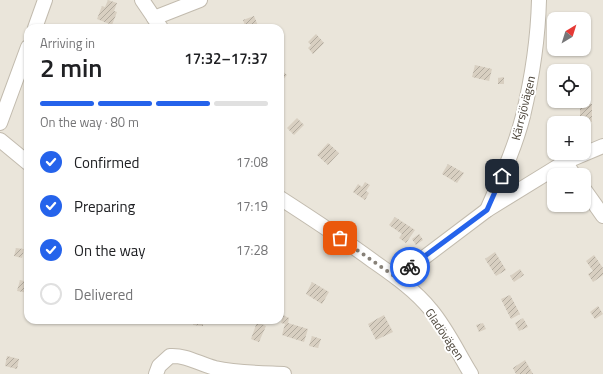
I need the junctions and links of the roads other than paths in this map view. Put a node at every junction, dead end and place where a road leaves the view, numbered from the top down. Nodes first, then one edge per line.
1 (45, 0) edge
2 (142, 0) edge
3 (200, 0) edge
4 (539, 0) edge
5 (158, 23) edge
6 (36, 24) edge
7 (24, 57) edge
8 (0, 123) edge
9 (0, 140) edge
10 (603, 146) edge
11 (24, 160) edge
12 (565, 162) junction
13 (569, 168) edge
14 (591, 199) edge
15 (284, 201) edge
16 (487, 210) junction
17 (603, 216) edge
18 (397, 278) junction
19 (243, 373) edge
20 (156, 374) edge
21 (284, 374) edge
22 (471, 374) edge

1 - 6 street
2 - 5 street
3 - 5 street
4 - 16 street, Kärrsjövägen
7 - 8 street
9 - 11 street
10 - 12 street
12 - 13 street
12 - 16 street
14 - 17 street
15 - 18 street, Gladövägen
16 - 18 street
18 - 22 street, Gladövägen
19 - 20 street
19 - 21 street

